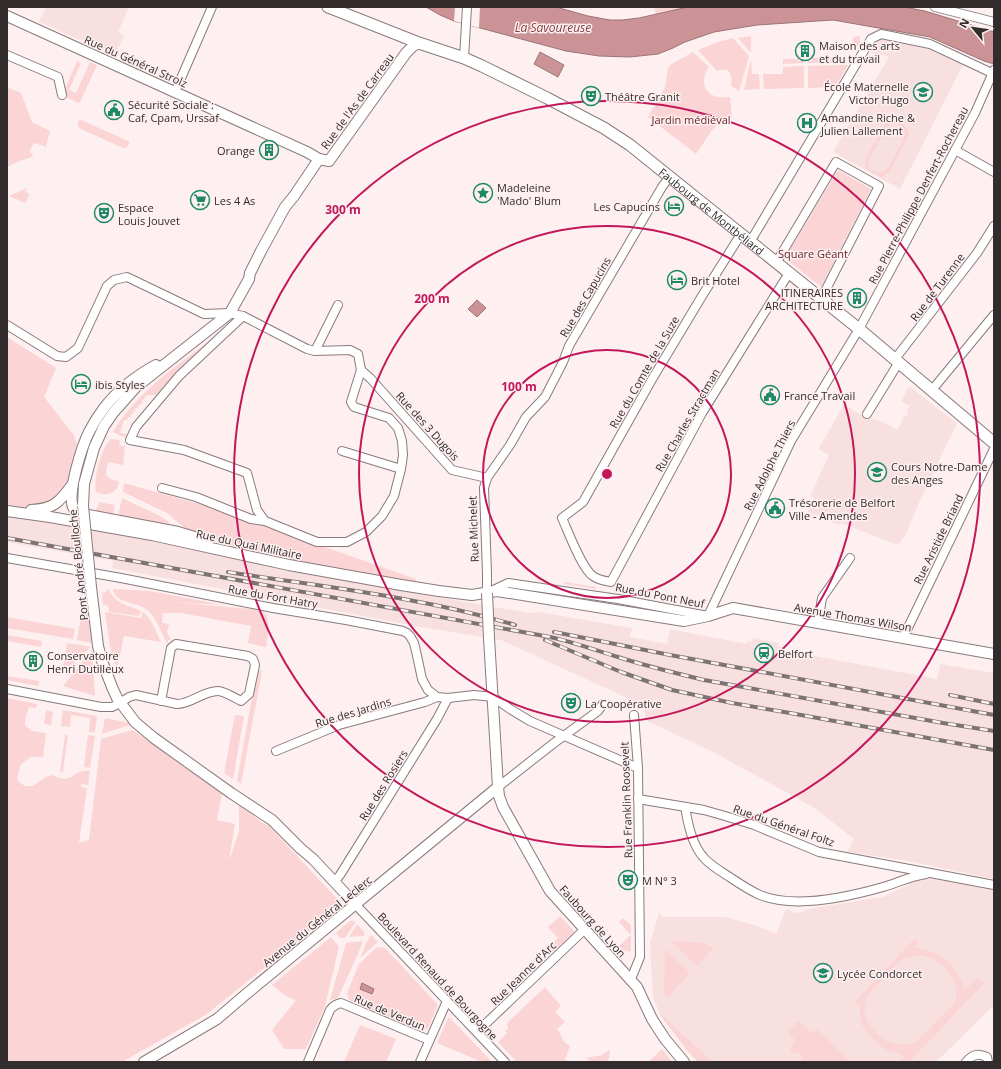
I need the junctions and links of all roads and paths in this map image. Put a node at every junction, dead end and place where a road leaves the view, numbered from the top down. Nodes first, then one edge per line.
1 (212, 7) edge
2 (328, 7) edge
3 (467, 7) edge
4 (935, 7) edge
5 (7, 16) edge
6 (994, 22) edge
7 (419, 42) junction
8 (7, 55) edge
9 (464, 58) junction
10 (994, 73) edge
11 (175, 92) junction
12 (62, 95) dead end
13 (955, 150) junction
14 (324, 160) junction
15 (994, 172) edge
16 (670, 176) junction
17 (994, 226) edge
18 (741, 234) junction
19 (750, 242) junction
20 (776, 262) junction
21 (789, 273) junction
22 (821, 299) junction
23 (338, 305) dead end
24 (230, 313) junction
25 (994, 315) edge
26 (243, 316) junction
27 (7, 325) edge
28 (859, 329) junction
29 (184, 349) junction
30 (314, 351) junction
31 (897, 361) junction
32 (361, 370) junction
33 (932, 390) junction
34 (868, 414) dead end
35 (520, 427) joint
36 (994, 443) edge
37 (994, 449) edge
38 (342, 451) dead end
39 (401, 469) junction
40 (487, 478) junction
41 (72, 485) junction
42 (162, 488) dead end
43 (10, 512) edge
44 (265, 521) junction
45 (244, 555) junction
46 (7, 558) edge
47 (850, 558) dead end
48 (611, 582) joint
49 (487, 593) junction
50 (708, 616) junction
51 (818, 623) junction
52 (903, 638) junction
53 (994, 654) edge
54 (7, 689) edge
55 (437, 697) junction
56 (493, 697) junction
57 (448, 698) junction
58 (161, 701) junction
59 (120, 703) junction
60 (603, 704) dead end
61 (634, 715) dead end
62 (564, 735) junction
63 (276, 751) dead end
64 (638, 768) junction
65 (498, 787) junction
66 (638, 799) junction
67 (685, 807) junction
68 (931, 873) junction
69 (334, 882) junction
70 (994, 885) edge
71 (355, 904) junction
72 (585, 929) junction
73 (631, 979) junction
74 (447, 1001) junction
75 (477, 1032) junction
76 (429, 1040) junction
77 (422, 1061) edge
78 (144, 1062) edge
79 (308, 1062) edge
80 (505, 1062) edge
81 (684, 1062) edge
82 (966, 1062) edge
83 (988, 1062) edge

1 - 11 street
2 - 7 main road, Faubourg de Montbéliard
3 - 9 street
4 - 6 street
5 - 11 street, Rue du Général Strolz
7 - 9 main road, Faubourg de Montbéliard
7 - 14 street, Rue de l'As de Carreau
8 - 12 street
9 - 16 main road, Faubourg de Montbéliard
10 - 13 street, Rue Pierre-Philippe Denfert-Rochereau
10 - 19 street
11 - 14 street, Rue du Général Strolz
13 - 15 street
13 - 28 street, Rue Pierre-Philippe Denfert-Rochereau
14 - 24 street, Rue de l'As de Carreau
16 - 18 main road, Faubourg de Montbéliard
16 - 35 street, Rue des Capucins
17 - 31 street, Rue de Turenne
18 - 19 main road, Faubourg de Montbéliard
18 - 48 street, Rue du Comte de la Suze
19 - 20 main road, Faubourg de Montbéliard
20 - 21 main road, Faubourg de Montbéliard
20 - 22 street
21 - 22 main road, Faubourg de Montbéliard
21 - 48 street, Rue Charles Stractman
22 - 28 main road, Faubourg de Montbéliard
23 - 30 street
24 - 26 street
24 - 27 street
24 - 29 street, Pont André Boulloche
25 - 33 street
26 - 30 street
26 - 44 street
28 - 31 main road, Faubourg de Montbéliard
28 - 50 street, Rue Adolphe Thiers
29 - 41 street
29 - 59 street, Pont André Boulloche, bridge
30 - 32 street
31 - 33 main road, Faubourg de Montbéliard
31 - 34 street, Rue de Turenne
32 - 39 street
32 - 40 street, Rue des 3 Dugois
33 - 36 main road, Faubourg de Montbéliard
35 - 40 street, Rue Michelet
37 - 52 street, Rue Aristide Briand
38 - 39 street
39 - 44 street
40 - 49 street, Rue Michelet
41 - 43 street
41 - 45 street
42 - 44 street
43 - 45 street, Rue du Quai Militaire
45 - 49 street, Rue du Quai Militaire
46 - 55 street, Rue du Fort Hatry
47 - 51 street
49 - 50 street, Rue du Pont Neuf
49 - 56 street, bridge
50 - 51 street, Avenue Thomas Wilson
51 - 52 street, Avenue Thomas Wilson
52 - 53 street, Avenue Thomas Wilson
54 - 59 street
55 - 57 street
55 - 63 street, Rue des Jardins
56 - 57 street
56 - 62 street
56 - 65 street
57 - 69 street, Rue des Rosiers
58 - 58 street
58 - 59 street
59 - 69 street, Pont André Boulloche
60 - 62 street
61 - 64 street, Rue Franklin Roosevelt
62 - 64 street
62 - 65 street
64 - 66 street, Rue Franklin Roosevelt
65 - 71 street, Avenue du Général Leclerc
65 - 72 street, Faubourg de Lyon
66 - 67 street, Rue du Général Foltz
66 - 73 street, Rue Franklin Roosevelt
67 - 68 street, Rue du Général Foltz
67 - 68 street
68 - 70 street, Rue du Général Foltz
69 - 71 street, Pont André Boulloche
71 - 74 street, Boulevard Renaud de Bourgogne
71 - 78 street, Avenue du Général Leclerc
72 - 73 street, Faubourg de Lyon
72 - 75 street, Rue Jeanne d'Arc
73 - 81 street, Faubourg de Lyon
74 - 75 street, Boulevard Renaud de Bourgogne
74 - 76 street
75 - 80 street, Boulevard Renaud de Bourgogne
76 - 77 street
76 - 79 street, Rue de Verdun
82 - 83 street

